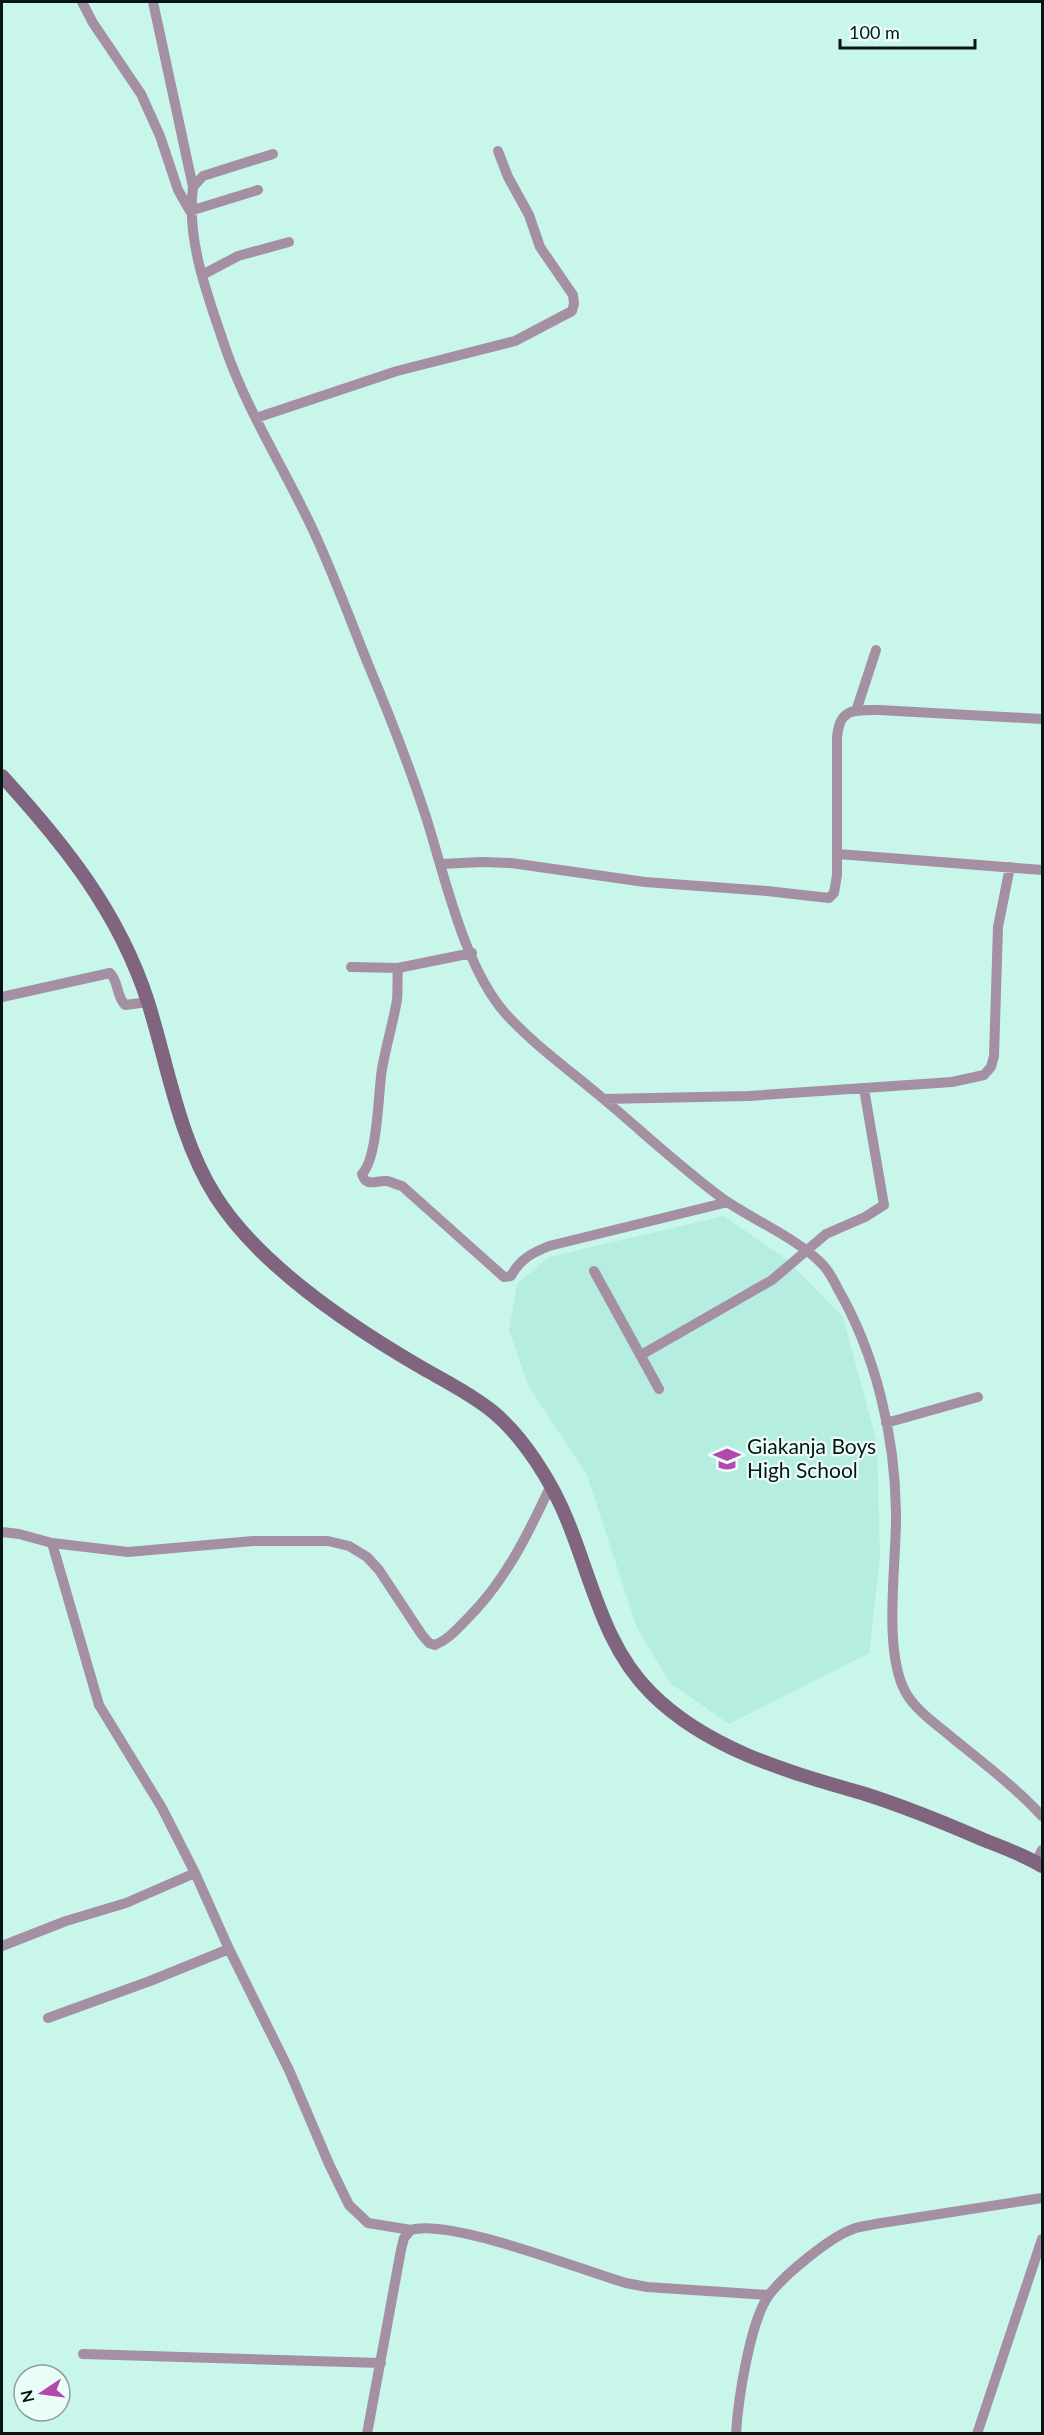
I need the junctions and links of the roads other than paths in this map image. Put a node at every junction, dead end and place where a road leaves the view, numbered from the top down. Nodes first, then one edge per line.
1 (82, 2) edge
2 (153, 2) edge
3 (498, 151) dead end
4 (273, 154) dead end
5 (193, 187) junction
6 (258, 190) dead end
7 (190, 211) junction
8 (289, 242) dead end
9 (202, 275) junction
10 (256, 418) junction
11 (876, 650) dead end
12 (856, 711) junction
13 (1042, 719) edge
14 (2, 776) edge
15 (838, 854) junction
16 (441, 864) junction
17 (1010, 867) junction
18 (1042, 870) edge
19 (471, 953) junction
20 (351, 967) dead end
21 (398, 968) junction
22 (2, 997) edge
23 (148, 1002) junction
24 (864, 1089) junction
25 (604, 1099) junction
26 (728, 1202) junction
27 (807, 1252) junction
28 (594, 1271) dead end
29 (641, 1355) junction
30 (659, 1389) dead end
31 (978, 1397) dead end
32 (886, 1423) junction
33 (552, 1485) junction
34 (2, 1532) edge
35 (52, 1543) junction
36 (1041, 1813) edge
37 (1040, 1859) edge
38 (195, 1873) junction
39 (2, 1946) edge
40 (229, 1949) junction
41 (48, 2018) dead end
42 (1042, 2198) edge
43 (411, 2230) junction
44 (1042, 2239) edge
45 (769, 2295) junction
46 (83, 2354) dead end
47 (381, 2363) junction
48 (367, 2433) edge
49 (736, 2433) edge
50 (976, 2433) edge

1 - 7 street
2 - 5 street
3 - 10 street
4 - 5 street
5 - 7 street
6 - 7 street
7 - 9 street
8 - 9 street
9 - 10 street
10 - 16 street
11 - 12 street
12 - 13 street
12 - 15 street
14 - 23 main road
15 - 16 street
15 - 17 street
16 - 19 street
17 - 18 street
17 - 24 street
19 - 21 street
19 - 25 street
20 - 21 street
21 - 26 street
22 - 23 street
23 - 33 main road
24 - 25 street
24 - 27 street
25 - 26 street
26 - 27 street
27 - 29 street
27 - 32 street
28 - 29 street
29 - 30 street
31 - 32 street
32 - 36 street
33 - 35 street
33 - 37 main road
34 - 35 street
35 - 38 street
38 - 39 street
38 - 40 street
40 - 41 street
40 - 43 street
42 - 45 street
43 - 45 street
43 - 47 street
44 - 50 street
45 - 49 street
46 - 47 street
47 - 48 street

